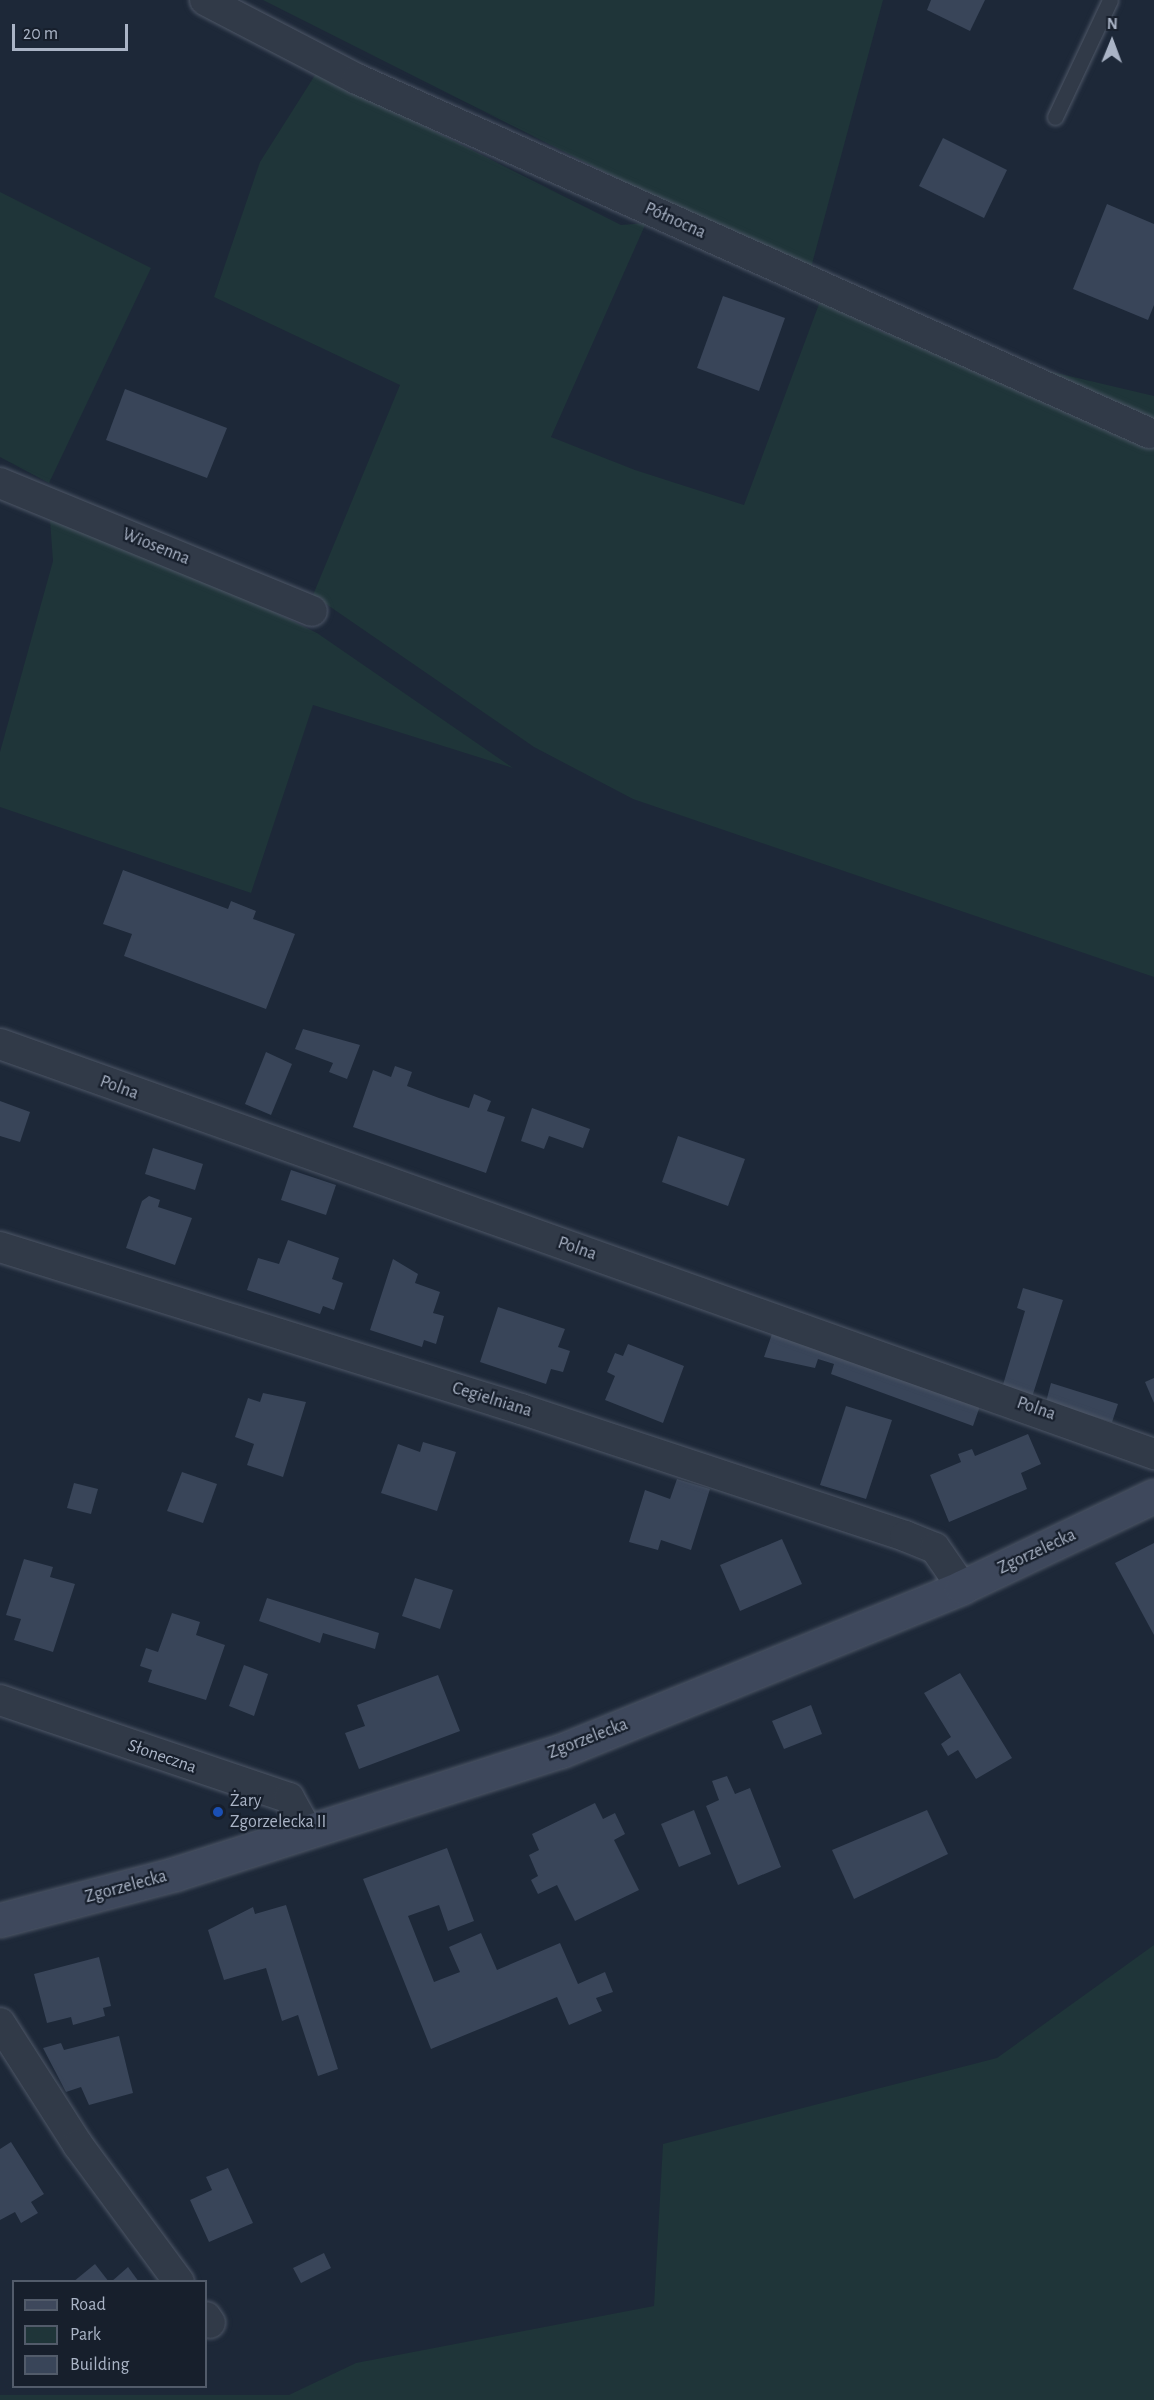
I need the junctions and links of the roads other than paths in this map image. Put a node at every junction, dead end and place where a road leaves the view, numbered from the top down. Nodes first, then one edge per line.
1 (205, 0) edge
2 (1110, 0) edge
3 (1055, 117) dead end
4 (1149, 433) dead end
5 (0, 483) edge
6 (312, 611) dead end
7 (0, 1044) edge
8 (0, 1247) edge
9 (1154, 1454) edge
10 (1154, 1496) edge
11 (962, 1587) junction
12 (0, 1700) edge
13 (308, 1832) junction
14 (0, 1920) edge
15 (0, 2023) edge
16 (178, 2280) edge

1 - 4 street, Północna
2 - 3 lane
5 - 6 street, Wiosenna
7 - 9 street, Polna
8 - 11 street, Cegielniana
10 - 11 street, Zgorzelecka
11 - 13 street, Zgorzelecka
12 - 13 street, Słoneczna
13 - 14 street, Zgorzelecka
15 - 16 street

